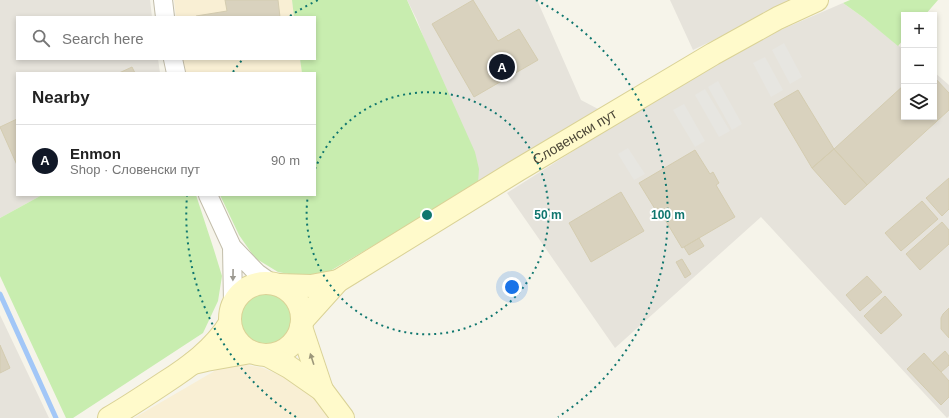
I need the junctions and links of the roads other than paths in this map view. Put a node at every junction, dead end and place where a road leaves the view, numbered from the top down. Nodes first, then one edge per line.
1 (163, 0) edge
2 (817, 0) edge
3 (165, 16) edge
4 (173, 60) edge
5 (176, 72) edge
6 (208, 196) edge
7 (232, 247) junction
8 (338, 281) junction
9 (275, 284) junction
10 (231, 313) junction
11 (302, 324) junction
12 (259, 353) junction
13 (193, 364) junction
14 (322, 390) junction
15 (109, 418) edge
16 (343, 418) edge

1 - 3 street
2 - 8 main road, Словенски пут
4 - 5 street
6 - 7 street
7 - 9 street
7 -> 10 street
8 - 9 main road, Словенски пут
8 - 11 main road, Словенски пут
9 - 10 main road
9 - 11 main road
10 - 12 main road
10 - 13 main road
11 - 12 main road
14 -> 11 main road
12 - 13 main road
12 - 14 main road
13 - 15 main road
14 - 16 main road

